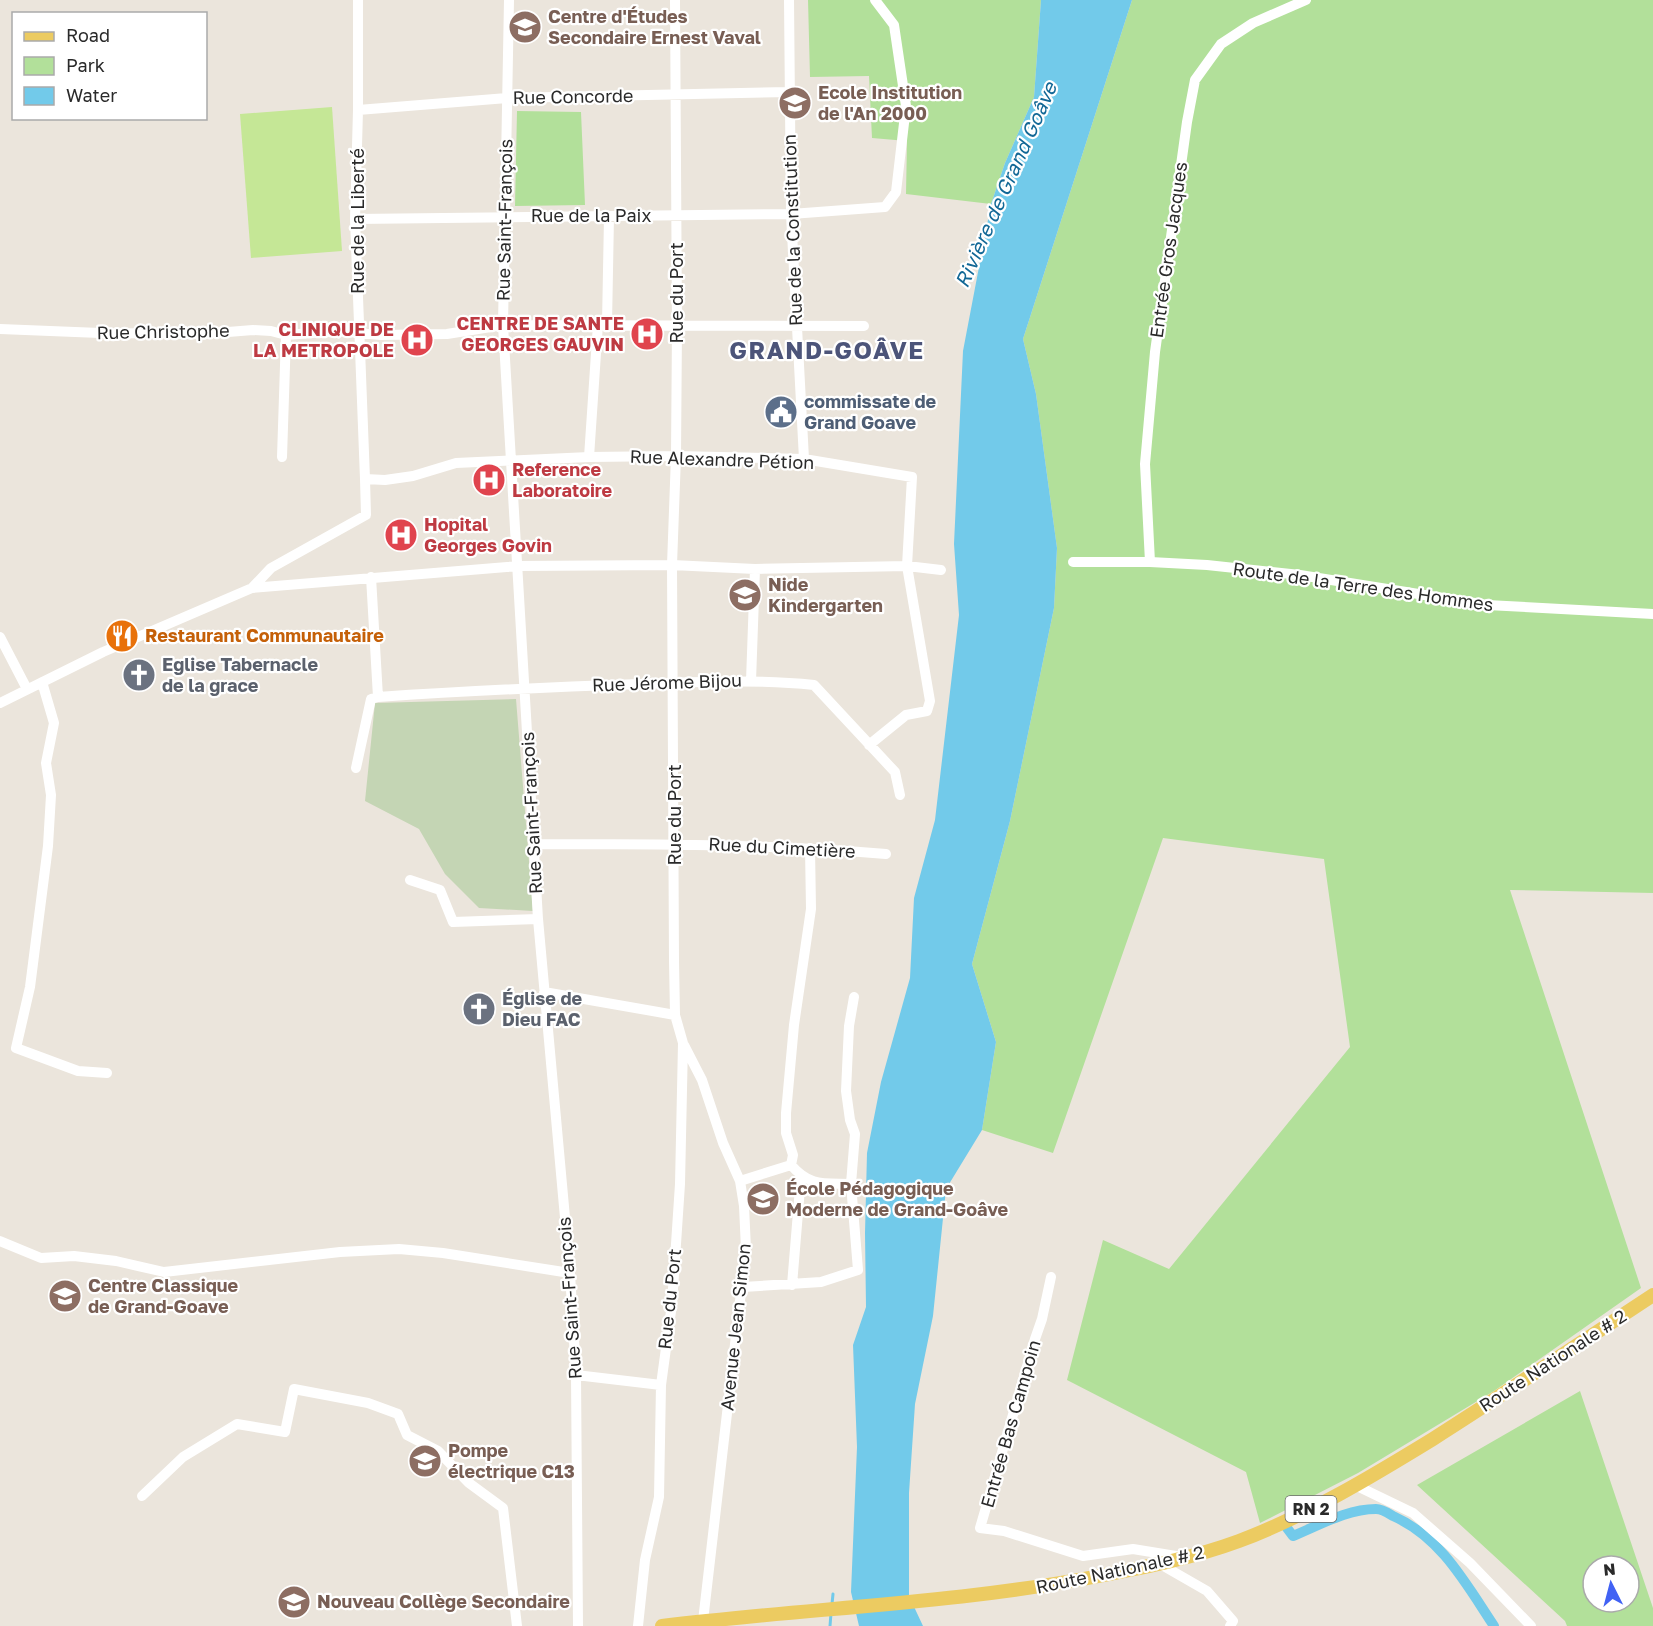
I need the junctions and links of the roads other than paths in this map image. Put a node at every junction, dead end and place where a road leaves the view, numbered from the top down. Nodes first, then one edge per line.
1 (357, 0) edge
2 (509, 0) edge
3 (675, 0) edge
4 (789, 0) edge
5 (875, 0) edge
6 (1306, 0) edge
7 (789, 92) junction
8 (675, 95) junction
9 (507, 98) junction
10 (358, 110) junction
11 (791, 214) junction
12 (505, 216) junction
13 (677, 216) junction
14 (609, 217) junction
15 (355, 219) junction
16 (603, 324) junction
17 (503, 325) junction
18 (677, 326) junction
19 (796, 326) junction
20 (864, 326) dead end
21 (0, 329) edge
22 (360, 334) junction
23 (286, 335) junction
24 (676, 456) junction
25 (282, 457) dead end
26 (589, 457) junction
27 (804, 459) junction
28 (511, 460) junction
29 (365, 479) junction
30 (1073, 561) dead end
31 (1150, 562) junction
32 (672, 565) junction
33 (518, 566) junction
34 (907, 566) junction
35 (755, 569) junction
36 (941, 570) dead end
37 (371, 577) junction
38 (252, 588) junction
39 (1653, 614) edge
40 (0, 637) edge
41 (752, 681) junction
42 (42, 682) junction
43 (674, 682) junction
44 (524, 687) junction
45 (27, 689) junction
46 (378, 698) junction
47 (0, 703) edge
48 (869, 745) junction
49 (356, 768) dead end
50 (900, 795) dead end
51 (534, 844) junction
52 (675, 844) junction
53 (810, 848) junction
54 (886, 854) dead end
55 (410, 880) dead end
56 (538, 919) junction
57 (544, 992) junction
58 (854, 997) dead end
59 (675, 1015) junction
60 (683, 1043) junction
61 (107, 1073) dead end
62 (791, 1165) junction
63 (801, 1176) junction
64 (740, 1181) junction
65 (851, 1184) junction
66 (0, 1241) edge
67 (570, 1272) junction
68 (1051, 1277) dead end
69 (792, 1285) junction
70 (743, 1287) junction
71 (1653, 1295) edge
72 (576, 1375) junction
73 (661, 1385) junction
74 (1357, 1486) junction
75 (142, 1496) dead end
76 (1188, 1558) junction
77 (1161, 1564) junction
78 (703, 1621) junction
79 (517, 1626) edge
80 (578, 1626) edge
81 (638, 1626) edge
82 (662, 1626) edge
83 (1230, 1626) edge
84 (1531, 1626) edge

1 - 10 street, Rue de la Liberté
2 - 9 street, Rue Saint-François
3 - 8 street, Rue du Port
4 - 7 street, Rue de la Constitution
5 - 11 street, Rue de la Paix
6 - 31 street, Entrée Gros Jacques
7 - 8 street, Rue Concorde
7 - 11 street, Rue de la Constitution
8 - 9 street, Rue Concorde
8 - 13 street, Rue du Port
9 - 10 street, Rue Concorde
9 - 12 street, Rue Saint-François
10 - 15 street, Rue de la Liberté
11 - 13 street, Rue de la Paix
11 - 19 street, Rue de la Constitution
12 - 14 street, Rue de la Paix
12 - 15 street, Rue de la Paix
12 - 17 street, Rue Saint-François
13 - 14 street, Rue de la Paix
13 - 18 street, Rue du Port
14 - 16 street
15 - 22 street, Rue de la Liberté
16 - 17 street, Rue Christophe
16 - 18 street, Rue Christophe
16 - 26 street
17 - 22 street, Rue Christophe
17 - 28 street, Rue Saint-François
18 - 19 street, Rue Christophe
18 - 24 street, Rue du Port
19 - 20 street, Rue Christophe
19 - 27 street, Rue de la Constitution
21 - 23 street, Rue Christophe
22 - 23 street, Rue Christophe
22 - 29 street, Rue de la Liberté
23 - 25 street
24 - 26 street, Rue Alexandre Pétion
24 - 27 street, Rue Alexandre Pétion
24 - 32 street, Rue du Port
26 - 28 street, Rue Alexandre Pétion
27 - 34 street, Rue Alexandre Pétion
28 - 29 street, Rue Alexandre Pétion
28 - 33 street, Rue Saint-François
29 - 38 street
30 - 31 street, Route de la Terre des Hommes
31 - 39 street, Route de la Terre des Hommes
32 - 33 street
32 - 35 street
32 - 43 street, Rue du Port
33 - 37 street
33 - 44 street, Rue Saint-François
34 - 35 street
34 - 36 street
34 - 48 street
35 - 41 street
37 - 38 street
37 - 46 street
38 - 42 street
40 - 45 street
41 - 43 street, Rue Jérome Bijou
41 - 48 street, Rue Jérome Bijou
42 - 45 street
42 - 61 street
43 - 44 street, Rue Jérome Bijou
43 - 52 street, Rue du Port
44 - 46 street, Rue Jérome Bijou
44 - 51 street, Rue Saint-François
45 - 47 street
46 - 49 street
48 - 50 street, Rue Jérome Bijou
51 - 52 street, Rue du Cimetière
51 - 56 street, Rue Saint-François
52 - 53 street, Rue du Cimetière
52 - 59 street, Rue du Port
53 - 54 street, Rue du Cimetière
53 - 62 street
55 - 56 street
56 - 57 street, Rue Saint-François
57 - 59 street
57 - 67 street, Rue Saint-François
58 - 65 street
59 - 60 street, Rue du Port
60 - 64 street, Avenue Jean Simon
60 - 73 street, Rue du Port
62 - 63 street
62 - 64 street
63 - 65 street
63 - 69 street
64 - 70 street, Avenue Jean Simon
65 - 69 street
66 - 67 street
67 - 72 street, Rue Saint-François
68 - 76 street, Entrée Bas Campoin
69 - 70 street
70 - 78 street, Avenue Jean Simon
71 - 74 main road, Route Nationale # 2 / RN 2
72 - 73 street
72 - 80 street, Rue Saint-François
73 - 81 street, Rue du Port
74 - 76 main road, Route Nationale # 2 / RN 2
74 - 84 street
75 - 79 street
76 - 77 main road, Route Nationale # 2 / RN 2
77 - 78 main road, Route Nationale # 2 / RN 2
77 - 83 street
78 - 82 main road, Route Nationale # 2 / RN 2

